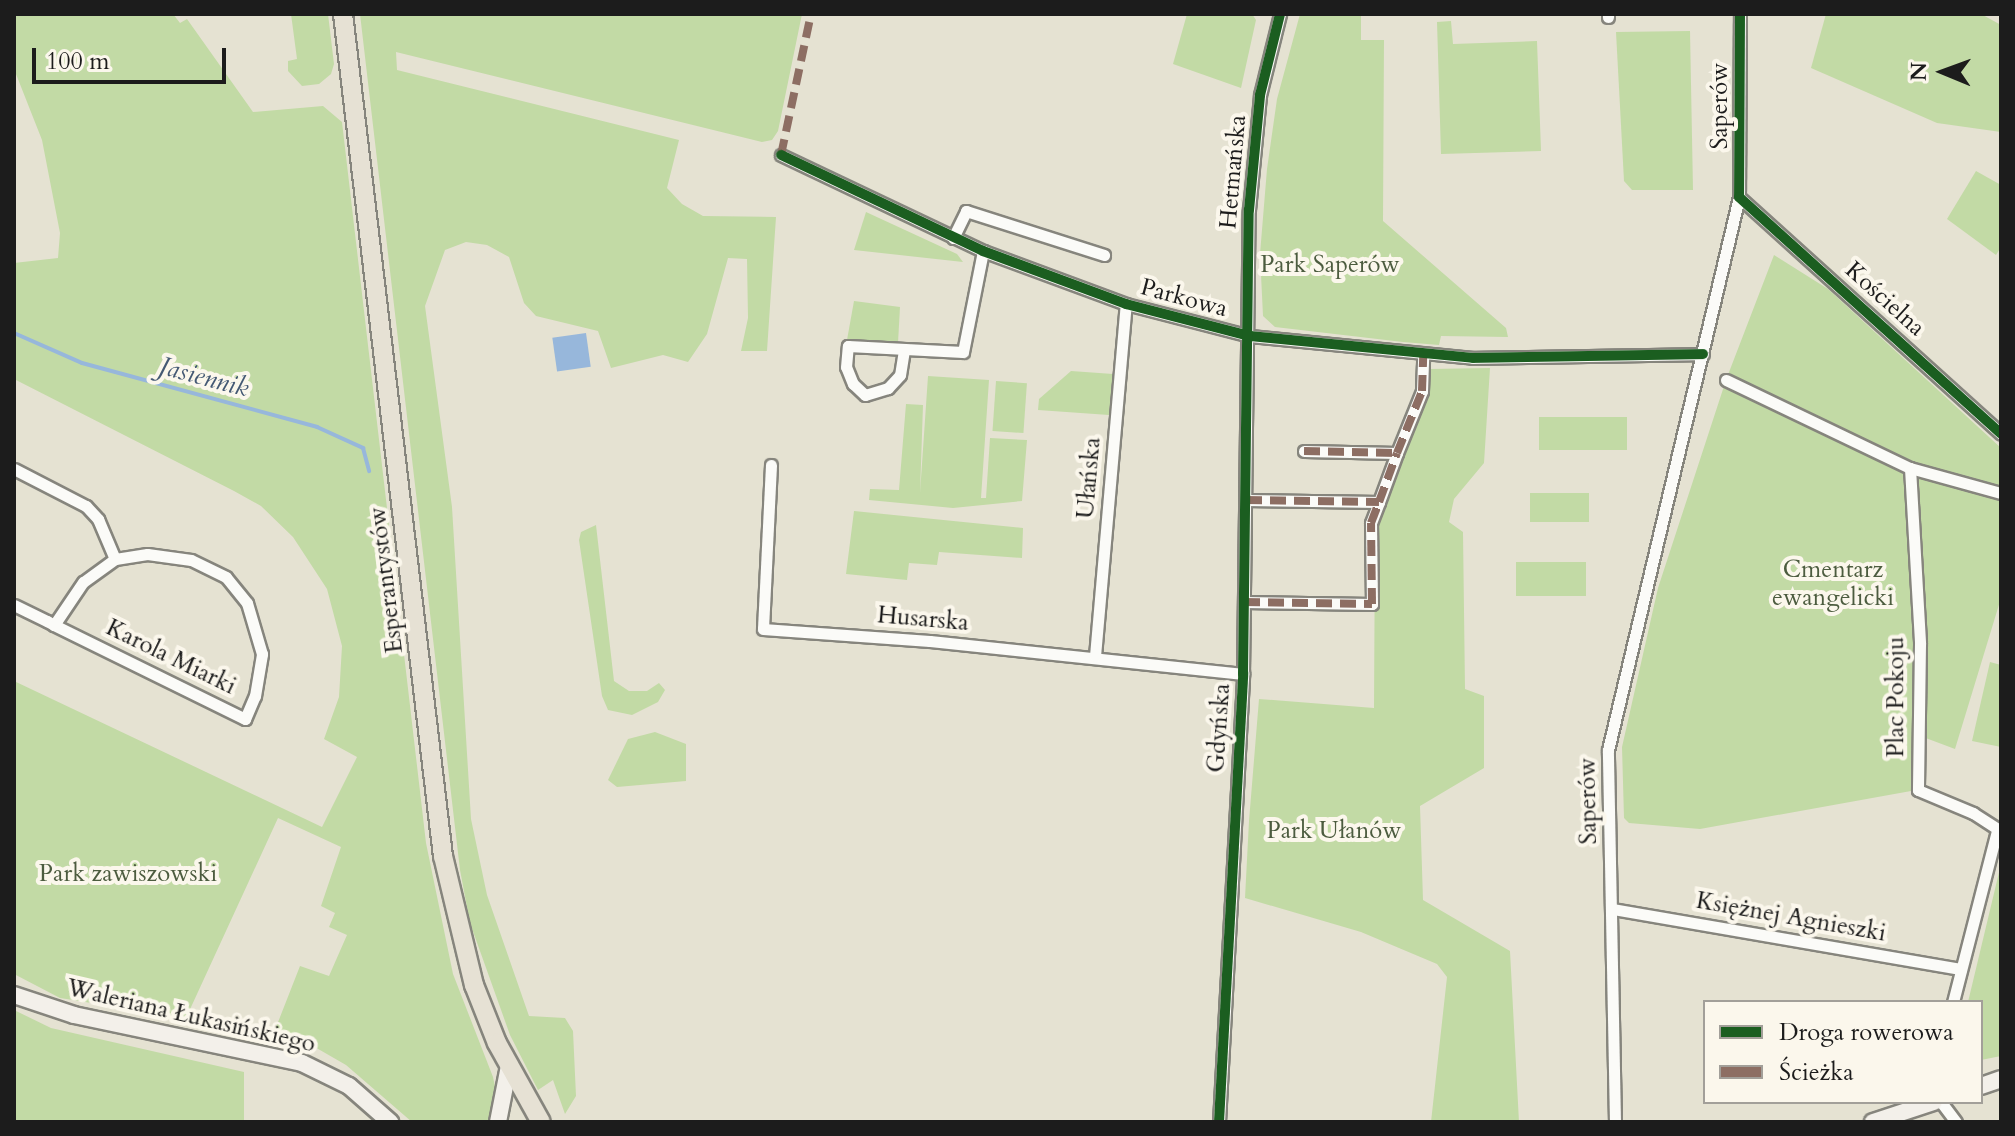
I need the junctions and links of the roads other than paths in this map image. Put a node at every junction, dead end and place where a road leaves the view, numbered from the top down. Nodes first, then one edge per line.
1 (343, 14) edge
2 (1280, 14) edge
3 (1740, 14) edge
4 (781, 155) dead end
5 (1739, 197) junction
6 (953, 238) junction
7 (983, 251) junction
8 (1104, 255) dead end
9 (1126, 304) junction
10 (1250, 336) junction
11 (904, 350) junction
12 (1703, 354) junction
13 (1423, 355) junction
14 (1726, 380) dead end
15 (2001, 434) edge
16 (1304, 451) dead end
17 (1397, 453) junction
18 (771, 465) dead end
19 (1910, 468) junction
20 (14, 469) edge
21 (2001, 493) edge
22 (1246, 500) junction
23 (1379, 502) junction
24 (115, 559) junction
25 (1244, 602) junction
26 (14, 605) edge
27 (54, 625) junction
28 (1095, 656) junction
29 (1243, 674) junction
30 (1999, 831) edge
31 (1613, 909) junction
32 (1961, 969) junction
33 (14, 995) edge
34 (1953, 1000) edge
35 (509, 1066) junction
36 (1928, 1104) edge
37 (1942, 1104) edge
38 (390, 1122) edge
39 (498, 1122) edge
40 (541, 1122) edge
41 (1219, 1122) edge
42 (1615, 1122) edge
43 (1873, 1122) edge
44 (1956, 1122) edge

1 - 35 main road, Esperantystów
2 - 10 street, Hetmańska
3 - 5 street, Saperów
4 - 6 street, Parkowa
5 - 12 street, Saperów
5 - 15 street, Kościelna
6 - 7 street, Parkowa
6 - 8 street
7 - 9 street, Parkowa
7 - 11 street
9 - 10 street, Parkowa
9 - 28 street, Ułańska
10 - 13 street, Parkowa
10 - 22 street, Gdyńska
11 - 11 street
12 - 13 street, Parkowa
12 - 31 street, Saperów
13 - 17 street
14 - 19 street
16 - 17 street
17 - 23 street
18 - 28 street, Husarska
19 - 21 street
19 - 30 street, Plac Pokoju
20 - 24 street
22 - 23 street
22 - 25 street, Gdyńska
23 - 25 street
24 - 27 street
24 - 27 street, Karola Miarki
25 - 29 street, Gdyńska
26 - 27 street, Karola Miarki
28 - 29 street, Husarska
29 - 41 street, Gdyńska
30 - 32 street
31 - 32 street, Księżnej Agnieszki
31 - 42 street, Saperów
32 - 34 street
33 - 38 street, Waleriana Łukasińskiego
35 - 39 street
35 - 40 main road, Esperantystów
36 - 43 street
37 - 44 street

